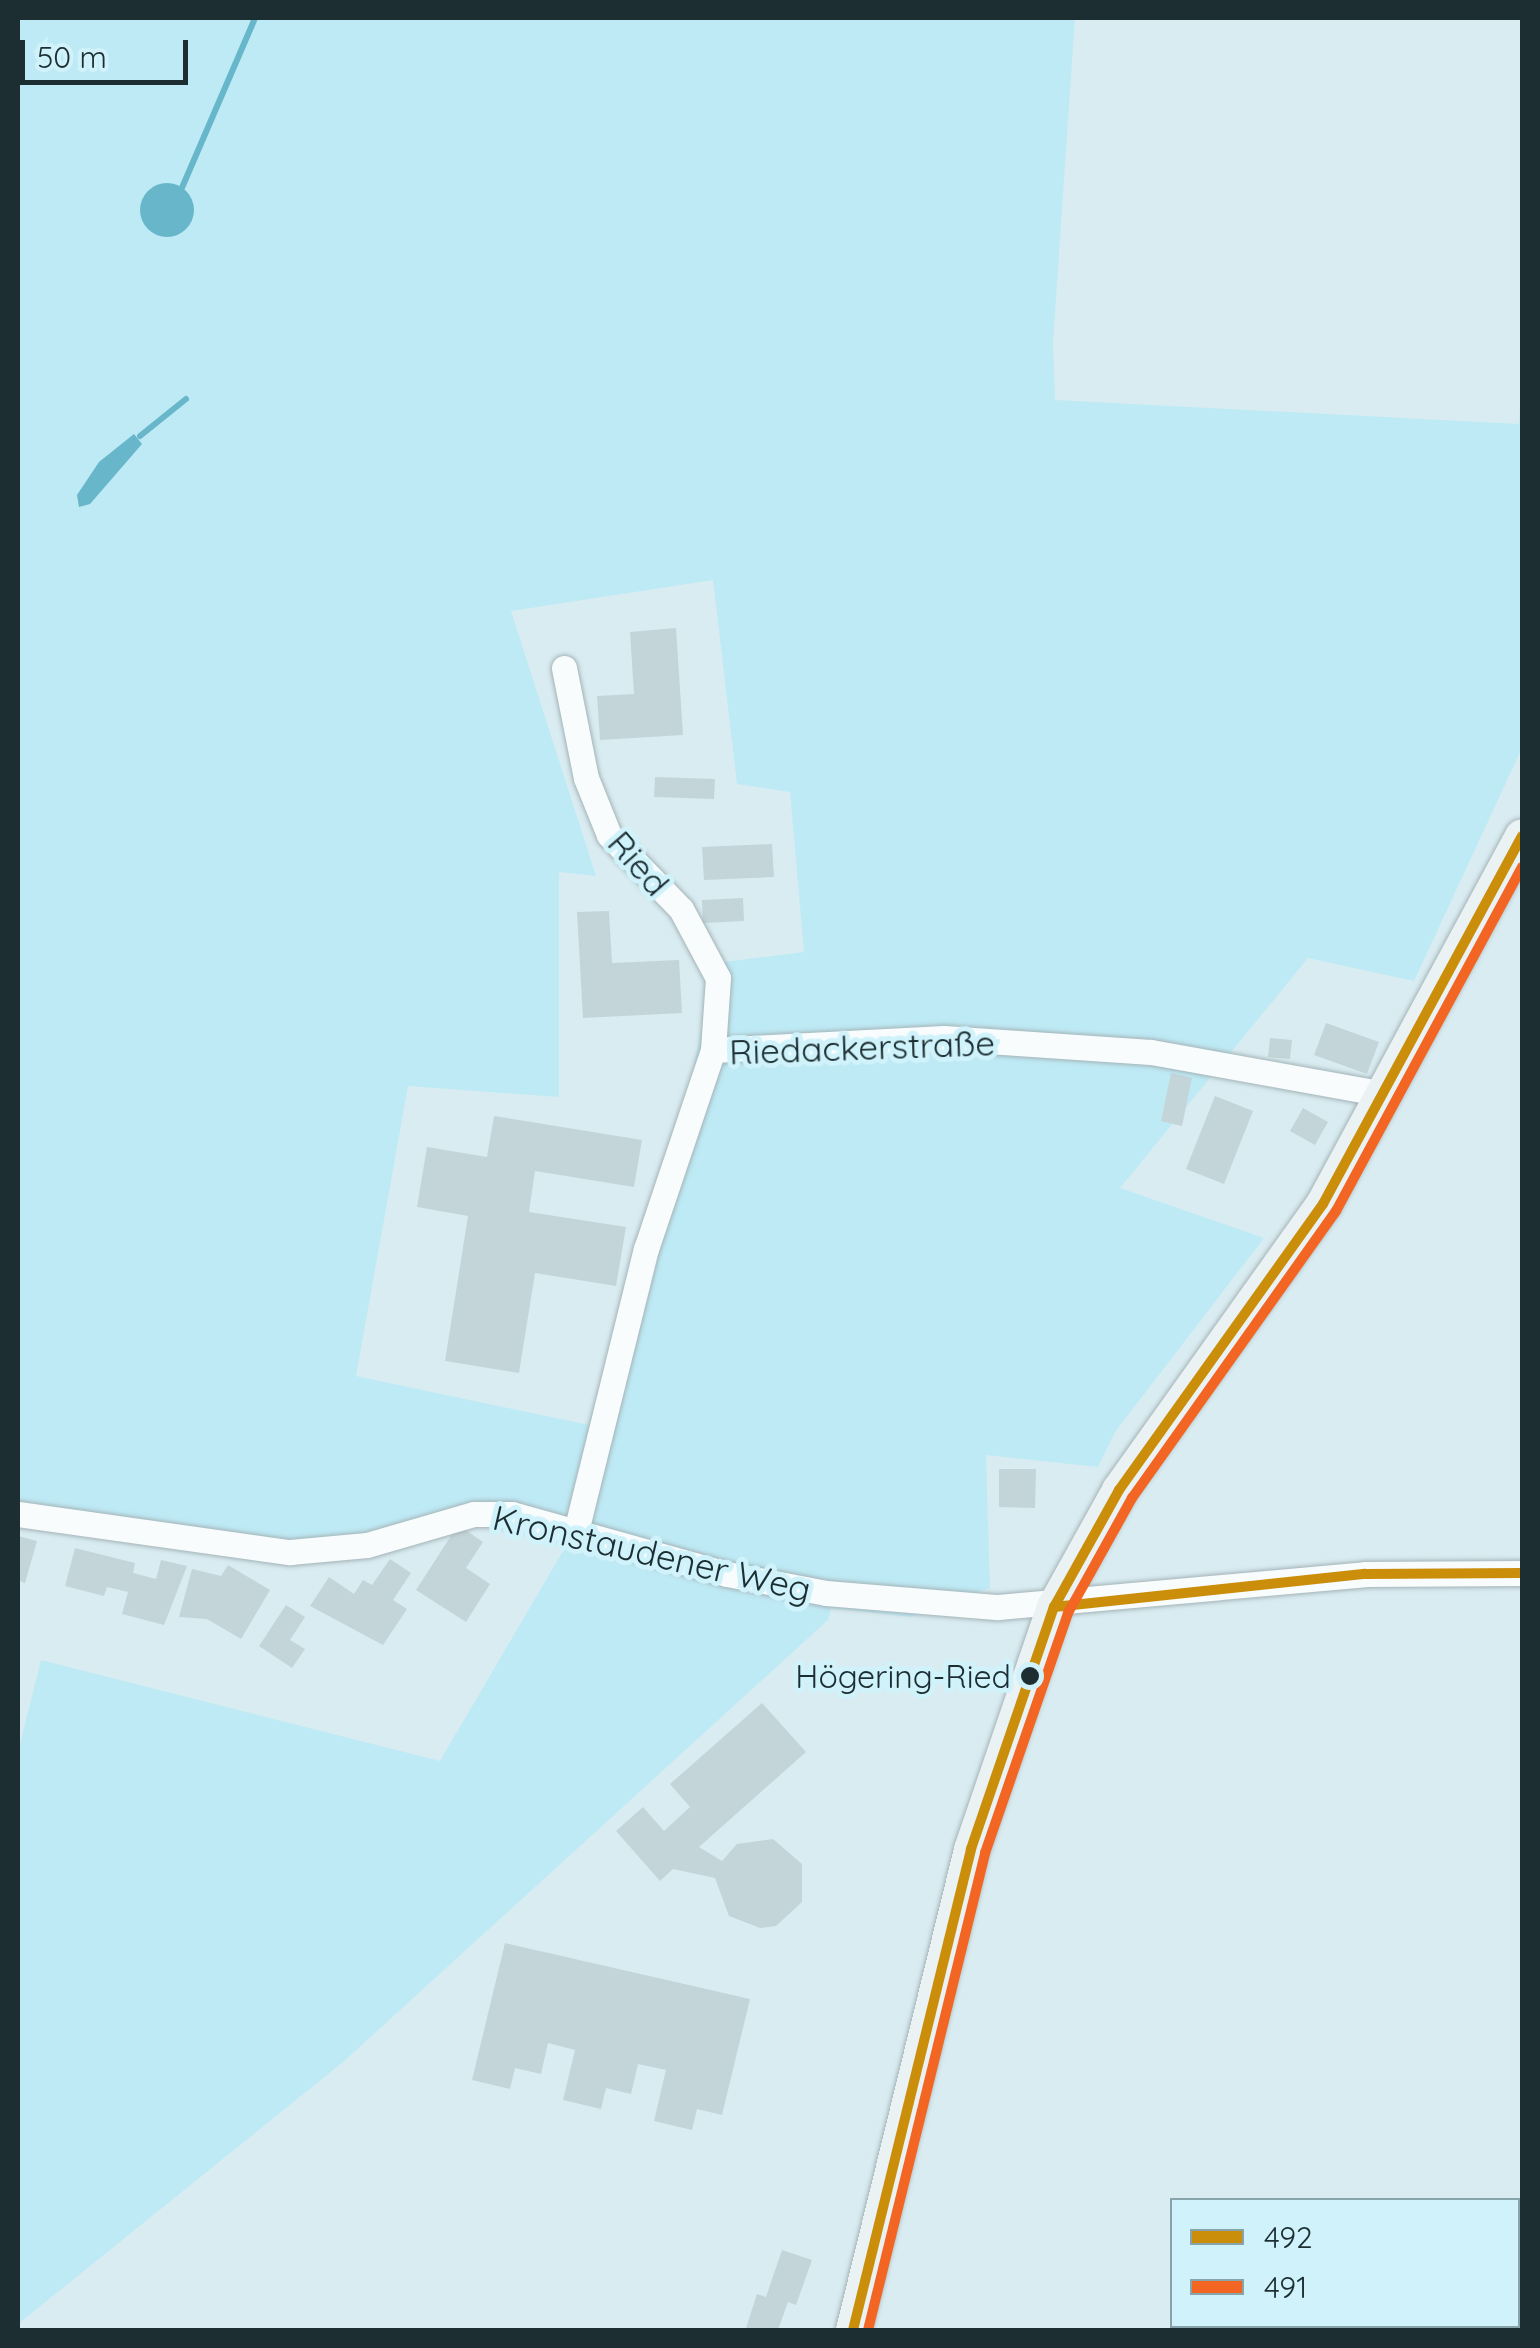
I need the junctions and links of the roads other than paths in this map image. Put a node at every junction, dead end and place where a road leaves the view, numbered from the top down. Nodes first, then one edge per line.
1 (564, 668) dead end
2 (1522, 836) edge
3 (713, 1050) junction
4 (1385, 1094) junction
5 (18, 1514) edge
6 (576, 1531) junction
7 (1522, 1573) edge
8 (1054, 1607) junction
9 (853, 2330) edge

1 - 3 street, Ried
2 - 4 main road
3 - 4 street, Riedackerstraße
3 - 6 street, Riedackerstraße
4 - 8 main road
5 - 6 street, Kronstaudener Weg
6 - 8 street, Kronstaudener Weg
7 - 8 street, Kronstaudener Weg
8 - 9 main road

